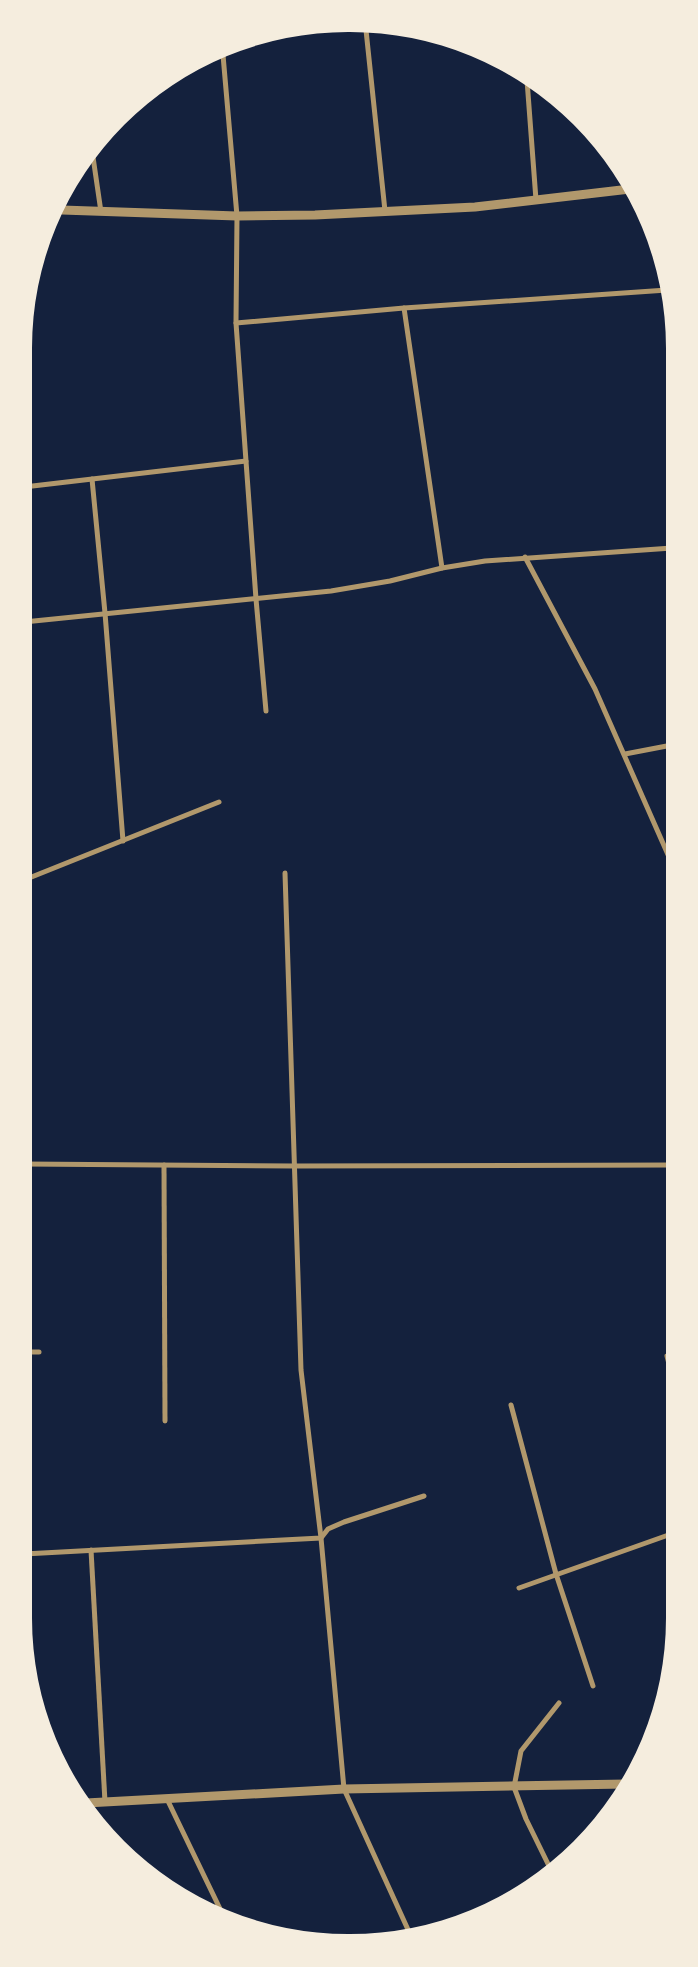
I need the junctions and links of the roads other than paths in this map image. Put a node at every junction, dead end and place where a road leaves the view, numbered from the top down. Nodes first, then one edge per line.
1 (366, 33) edge
2 (224, 59) edge
3 (528, 88) edge
4 (94, 162) edge
5 (622, 190) edge
6 (536, 200) junction
7 (65, 210) edge
8 (385, 211) junction
9 (101, 212) junction
10 (237, 216) junction
11 (660, 291) edge
12 (404, 308) junction
13 (236, 323) junction
14 (246, 461) junction
15 (92, 479) junction
16 (32, 486) edge
17 (666, 548) edge
18 (525, 557) junction
19 (442, 568) junction
20 (256, 600) junction
21 (105, 613) junction
22 (32, 621) edge
23 (266, 711) dead end
24 (666, 746) edge
25 (625, 754) junction
26 (219, 802) dead end
27 (123, 840) junction
28 (666, 850) edge
29 (285, 873) dead end
30 (32, 877) edge
31 (32, 1164) edge
32 (164, 1165) junction
33 (666, 1165) edge
34 (294, 1166) junction
35 (32, 1352) edge
36 (39, 1352) dead end
37 (511, 1405) dead end
38 (165, 1421) dead end
39 (424, 1496) dead end
40 (666, 1536) edge
41 (321, 1538) junction
42 (91, 1550) junction
43 (32, 1554) edge
44 (556, 1574) junction
45 (519, 1588) dead end
46 (592, 1686) dead end
47 (559, 1703) dead end
48 (618, 1784) edge
49 (514, 1787) junction
50 (344, 1789) junction
51 (166, 1798) junction
52 (105, 1802) junction
53 (92, 1803) edge
54 (548, 1864) edge
55 (219, 1906) edge
56 (408, 1929) edge

1 - 8 street
2 - 10 street
3 - 6 street
4 - 9 street
5 - 6 street
6 - 8 street
7 - 9 street
8 - 10 street
9 - 10 street
10 - 13 street
11 - 12 street
12 - 13 street
12 - 19 street
13 - 14 street
14 - 15 street
14 - 20 street
15 - 16 street
15 - 21 street
17 - 18 street
18 - 19 street
18 - 25 street
19 - 20 street
20 - 21 street
20 - 23 street
21 - 22 street
21 - 27 street
24 - 25 street
25 - 28 street
26 - 27 street
27 - 30 street
29 - 34 street
31 - 32 street
32 - 34 street
32 - 38 street
33 - 34 street
34 - 41 street
35 - 36 street
37 - 44 street
39 - 41 street
40 - 44 street
41 - 42 street
41 - 50 street
42 - 43 street
42 - 52 street
44 - 45 street
44 - 46 street
47 - 49 street
48 - 49 street
49 - 50 street
49 - 54 street
50 - 51 street
50 - 56 street
51 - 52 street
51 - 55 street
52 - 53 street

